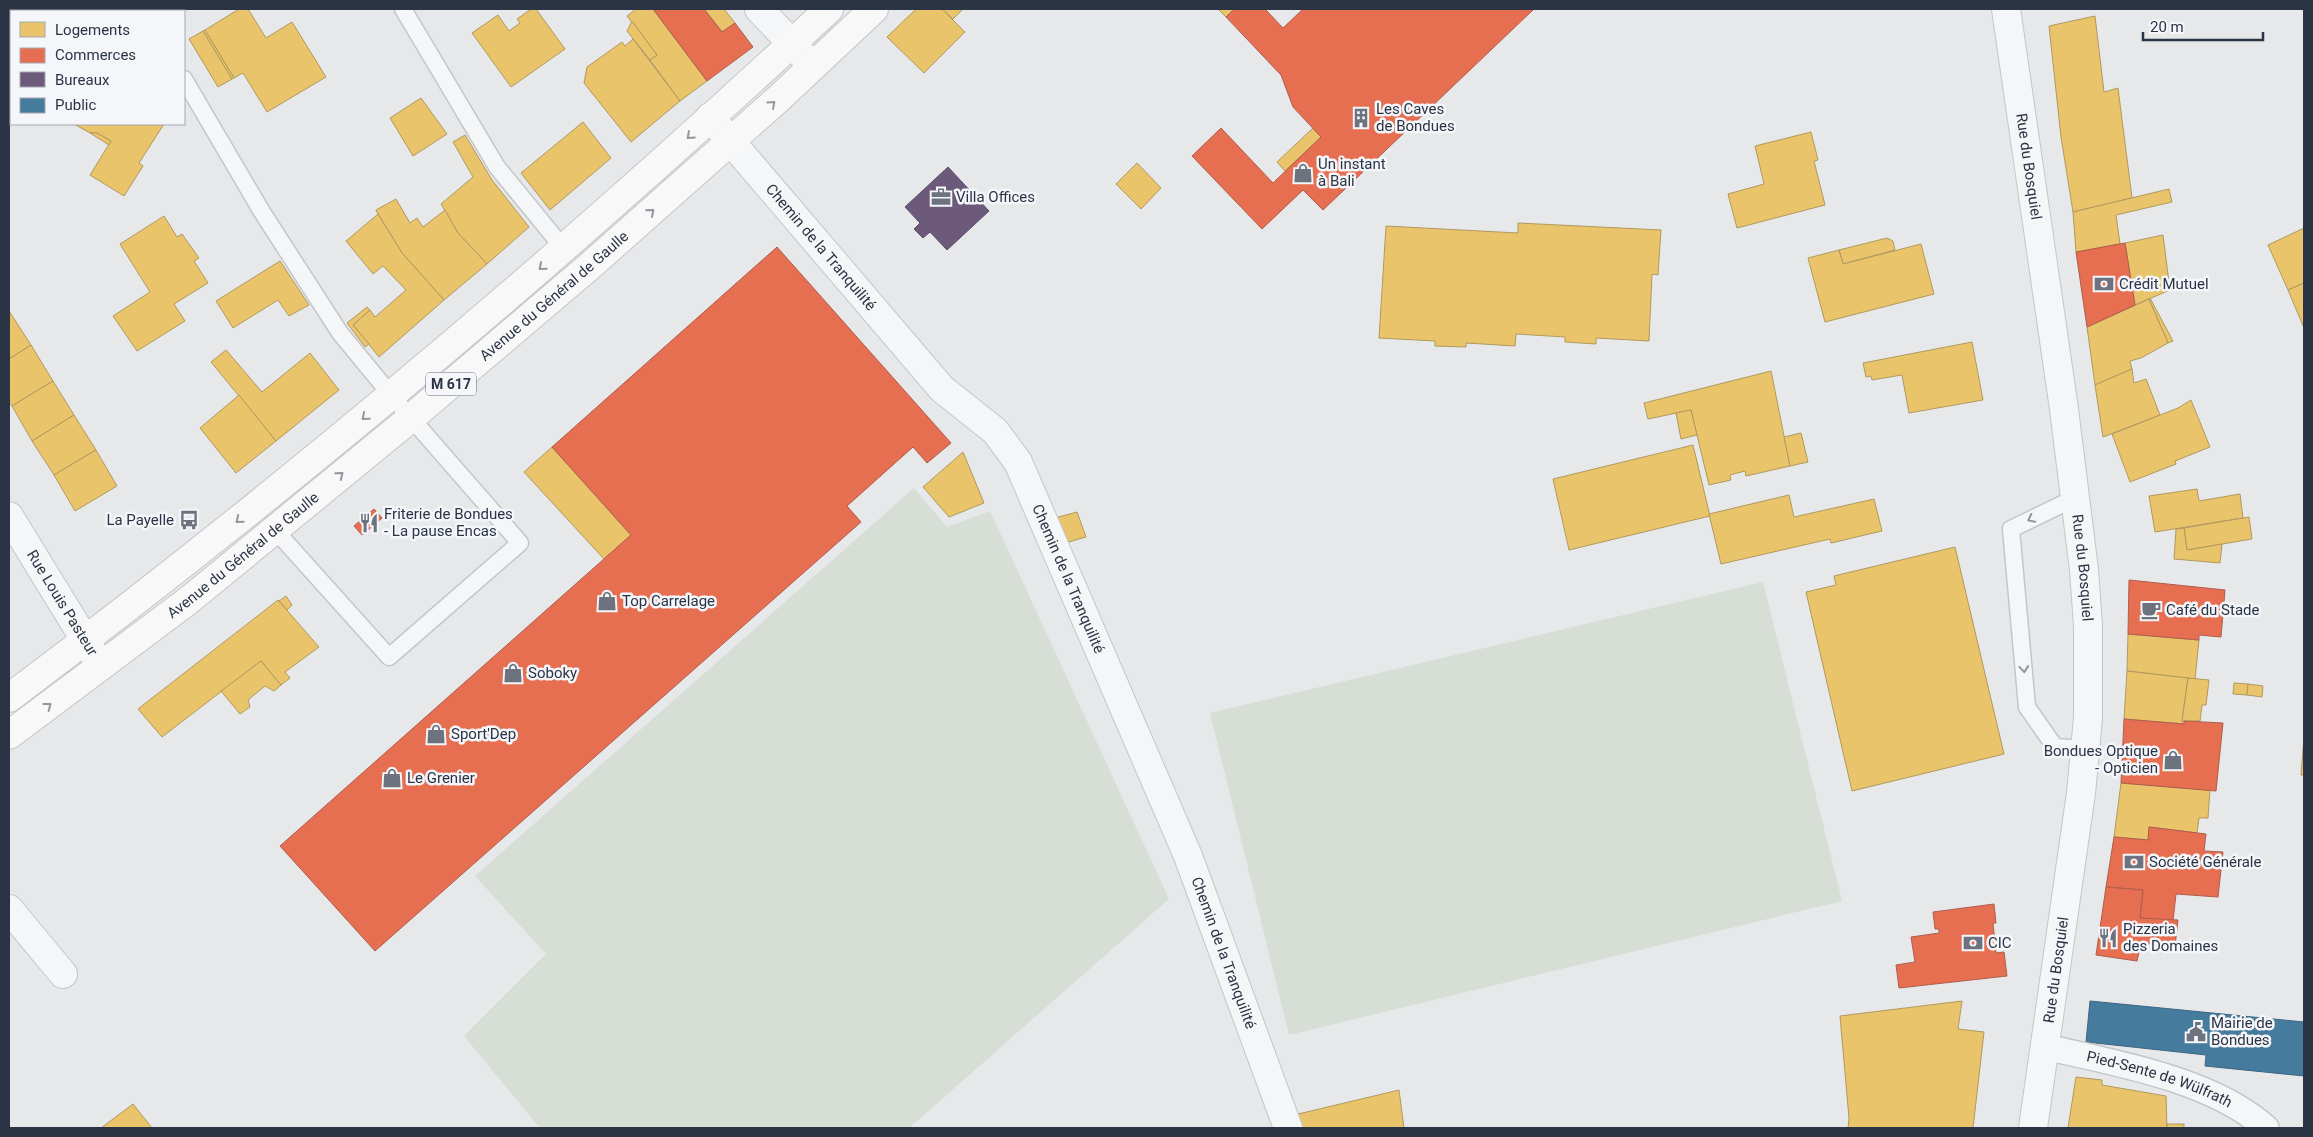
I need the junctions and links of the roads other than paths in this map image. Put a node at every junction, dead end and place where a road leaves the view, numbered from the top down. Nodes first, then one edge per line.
1 (403, 9) edge
2 (759, 9) edge
3 (829, 9) edge
4 (874, 9) edge
5 (2006, 9) edge
6 (792, 44) junction
7 (813, 66) junction
8 (185, 81) edge
9 (710, 117) junction
10 (732, 140) junction
11 (564, 249) junction
12 (391, 395) junction
13 (411, 418) junction
14 (2075, 498) junction
15 (9, 516) edge
16 (275, 530) junction
17 (86, 640) junction
18 (102, 666) junction
19 (9, 698) edge
20 (9, 735) edge
21 (2086, 749) junction
22 (9, 909) edge
23 (63, 974) dead end
24 (2045, 1047) junction
25 (1288, 1128) edge
26 (2033, 1128) edge
27 (2266, 1128) edge

1 - 11 lane
2 - 6 street
3 - 6 main road, Avenue du Général de Gaulle / M 617
4 - 7 main road, Avenue du Général de Gaulle / M 617
5 - 14 street, Rue du Bosquiel
6 - 7 street
6 - 9 main road, Avenue du Général de Gaulle / M 617
10 -> 7 main road, Avenue du Général de Gaulle / M 617
8 - 12 lane
9 - 10 street, Chemin de la Tranquilité
9 -> 11 main road, Avenue du Général de Gaulle / M 617
13 -> 10 main road, Avenue du Général de Gaulle / M 617
10 - 25 street, Chemin de la Tranquilité
11 -> 12 main road, Avenue du Général de Gaulle / M 617
12 - 13 lane
12 -> 17 main road, Avenue du Général de Gaulle / M 617
16 -> 13 main road, Avenue du Général de Gaulle / M 617
13 - 16 lane
14 - 21 street, Rue du Bosquiel
14 -> 21 lane
15 - 17 street, Rue Louis Pasteur
16 - 18 main road, Avenue du Général de Gaulle / M 617
17 - 18 street, Rue Louis Pasteur
17 - 19 main road, Avenue du Général de Gaulle / M 617
20 -> 18 main road, Avenue du Général de Gaulle / M 617
21 - 24 street, Rue du Bosquiel
22 - 23 street
24 - 26 street, Rue du Bosquiel
24 - 27 street, Pied-Sente de Wülfrath

